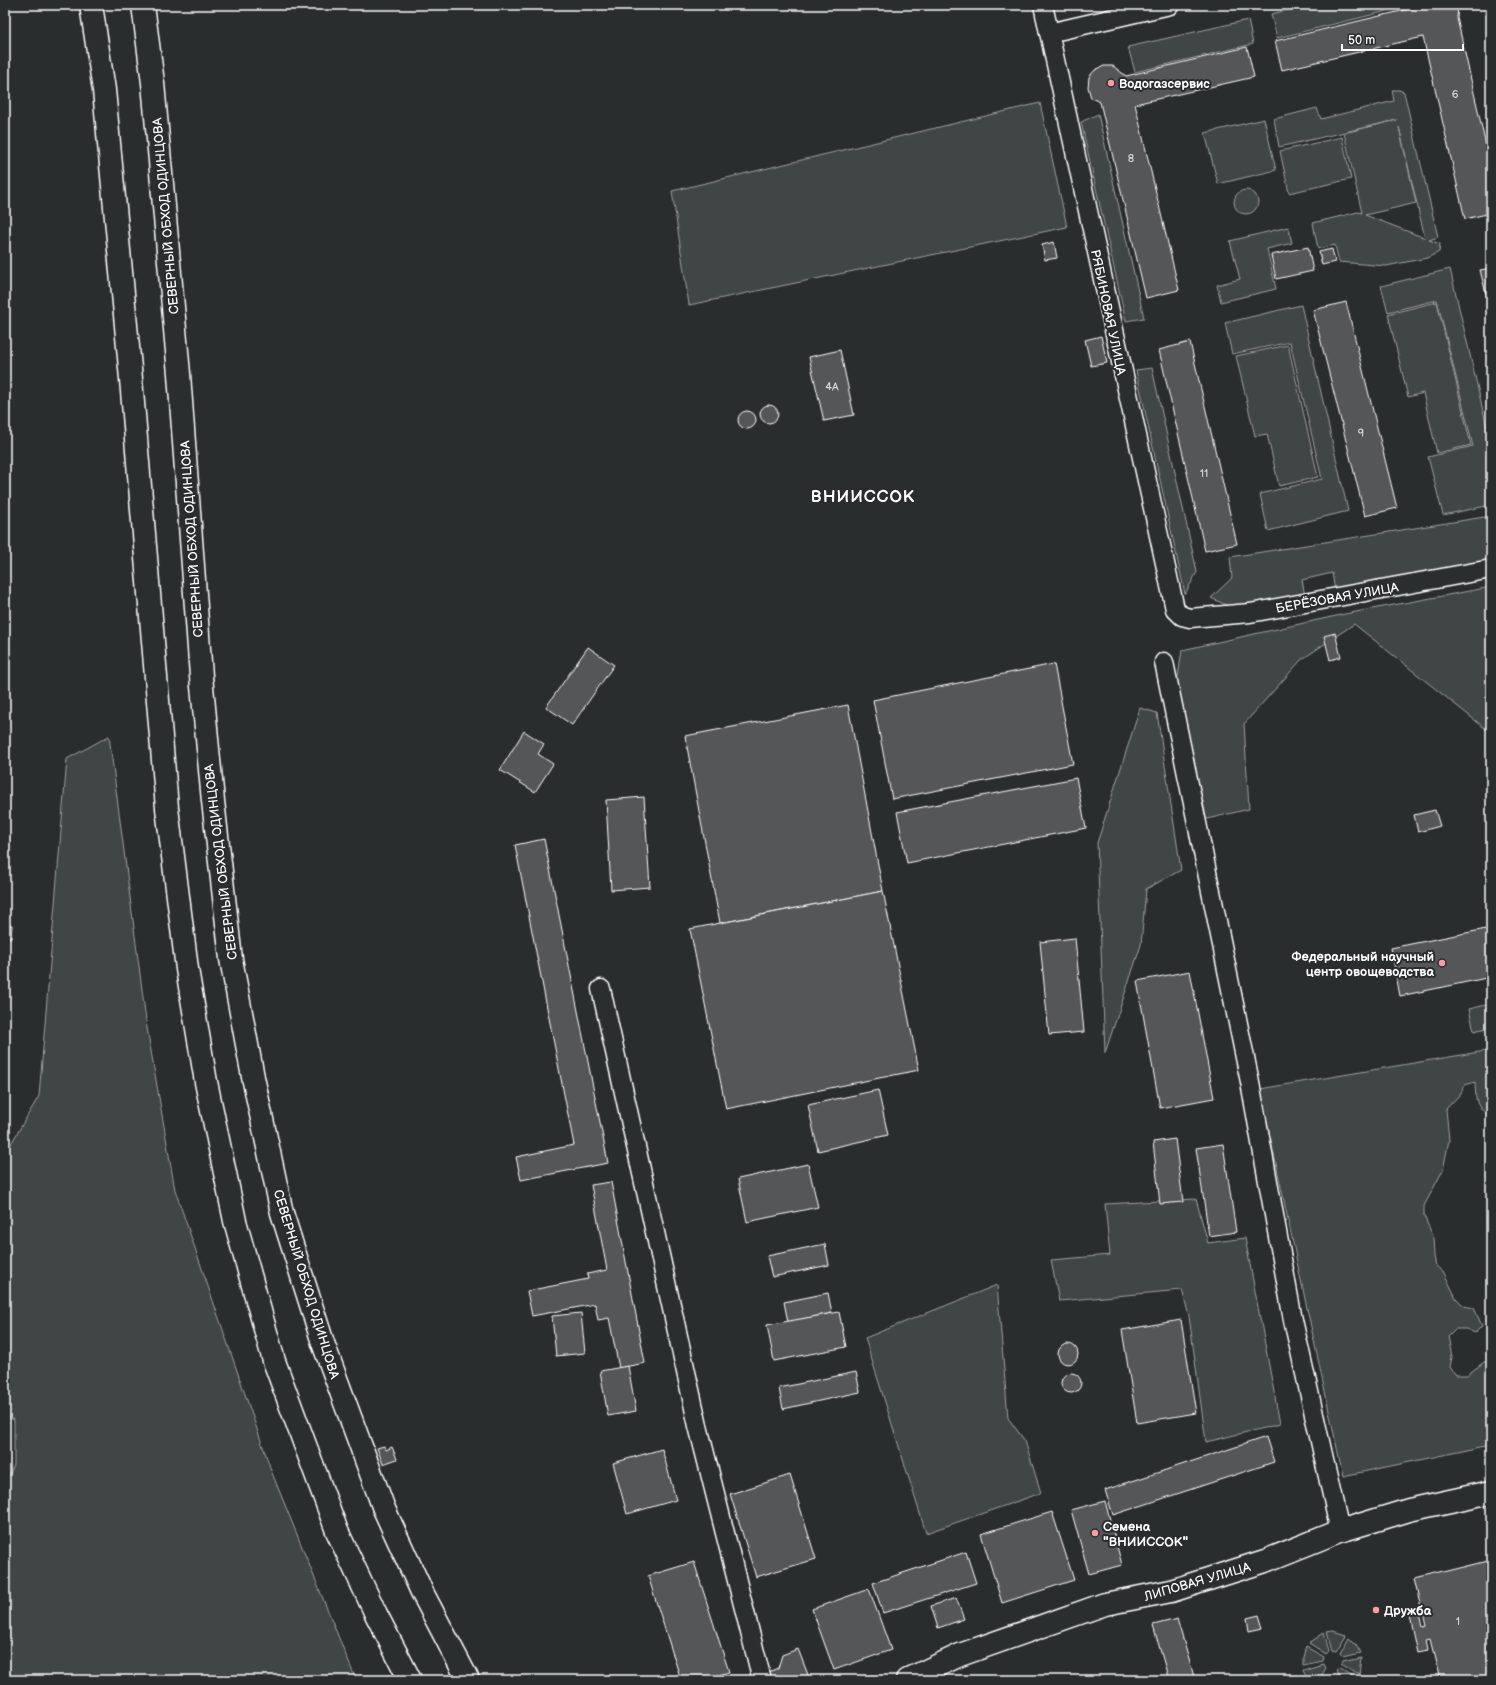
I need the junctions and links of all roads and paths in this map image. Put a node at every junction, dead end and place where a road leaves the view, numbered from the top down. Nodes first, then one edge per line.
1 (91, 5) edge
2 (143, 5) edge
3 (1043, 5) edge
4 (1170, 5) edge
5 (1049, 33) junction
6 (1491, 569) edge
7 (1182, 616) joint
8 (1164, 662) dead end
9 (601, 989) dead end
10 (1491, 1492) edge
11 (1340, 1531) junction
12 (410, 1680) edge
13 (468, 1680) edge
14 (762, 1680) edge
15 (907, 1680) edge

1 - 12 main road
2 - 13 main road, СЕВЕРНЫЙ ОБХОД ОДИНЦОВА
3 - 5 street, РЯБИНОВАЯ УЛИЦА
4 - 5 street
5 - 7 street, РЯБИНОВАЯ УЛИЦА
6 - 7 street, БЕРЁЗОВАЯ УЛИЦА
8 - 11 street
9 - 14 street
10 - 11 main road, ЛИПОВАЯ УЛИЦА
11 - 15 main road, ЛИПОВАЯ УЛИЦА

